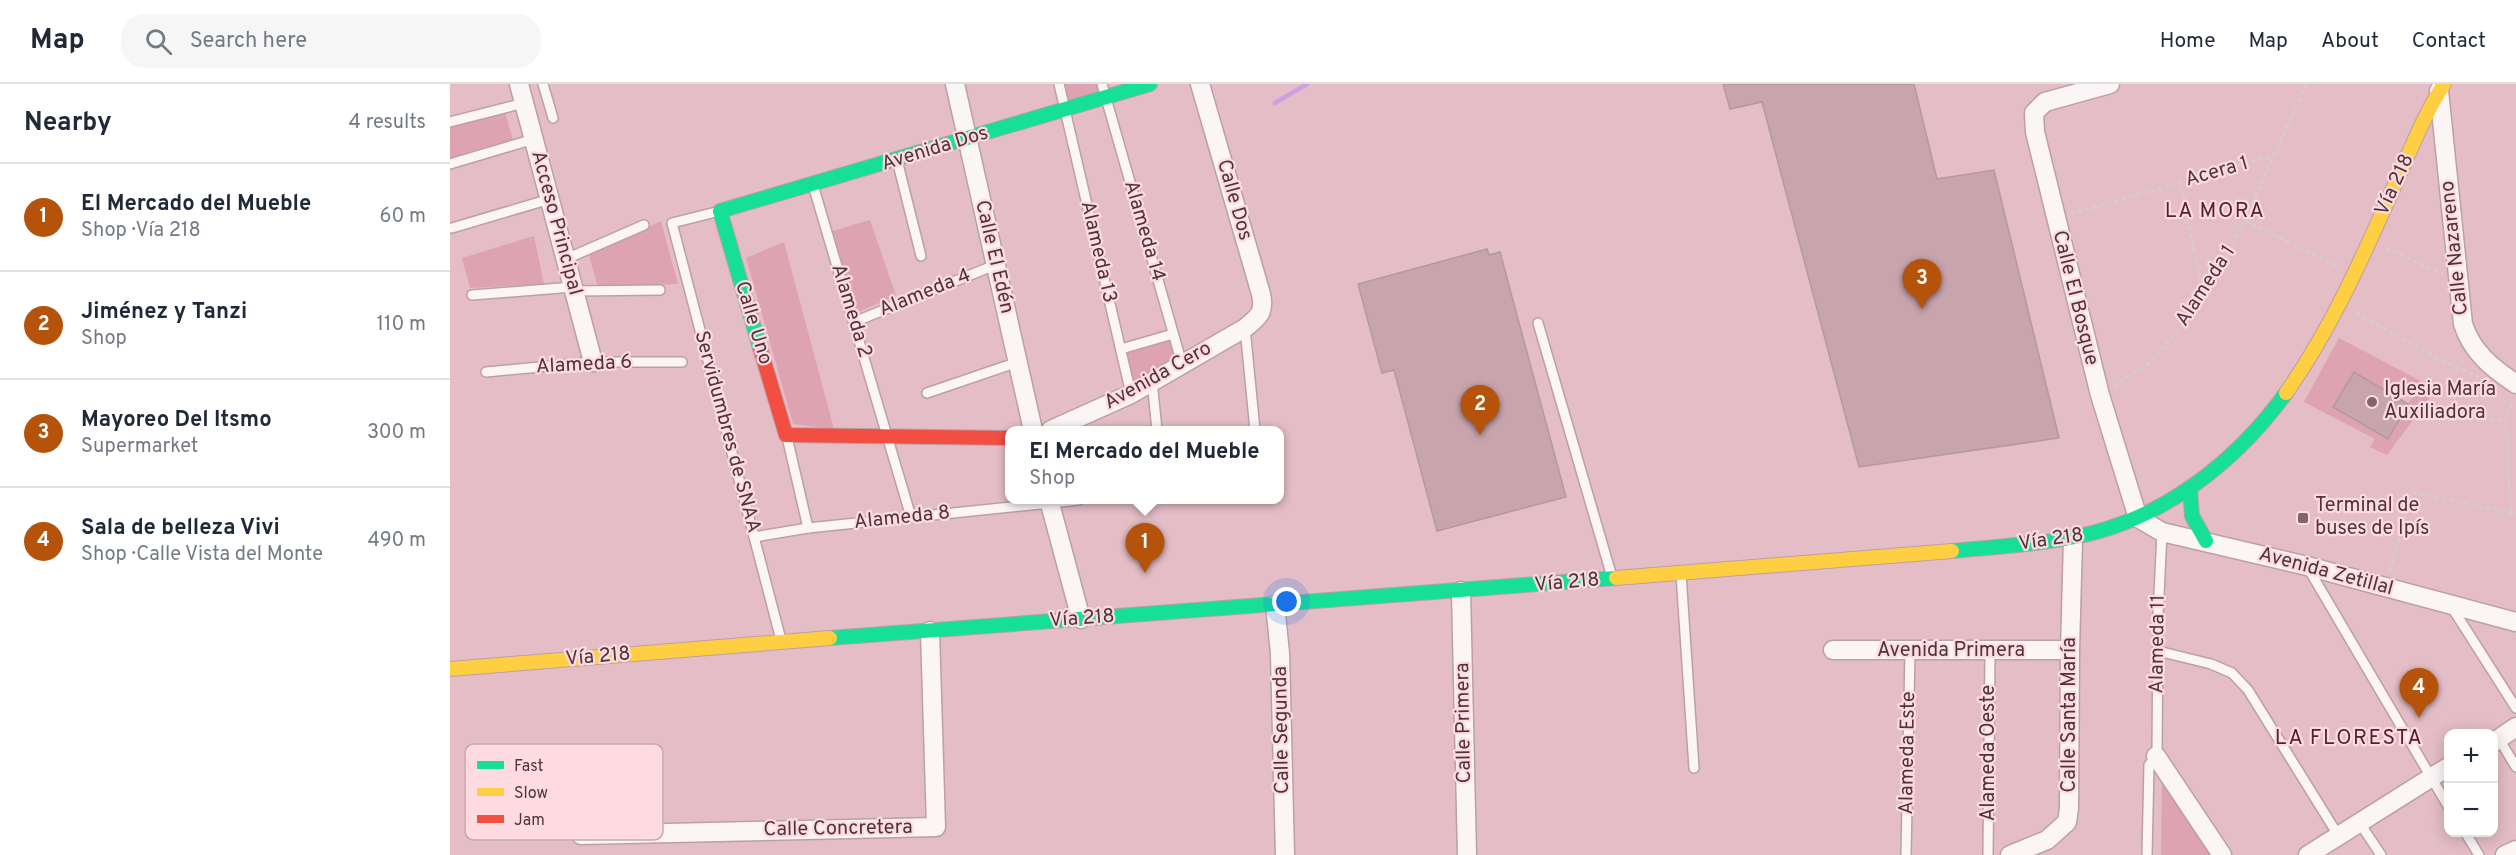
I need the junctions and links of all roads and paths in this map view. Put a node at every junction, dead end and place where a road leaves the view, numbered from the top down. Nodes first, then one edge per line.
1 (519, 84) edge
2 (543, 84) edge
3 (955, 84) edge
4 (1059, 84) edge
5 (1150, 84) edge
6 (1200, 84) edge
7 (2110, 84) edge
8 (2306, 84) edge
9 (2441, 87) edge
10 (2067, 89) edge
11 (1104, 90) edge
12 (524, 103) junction
13 (1065, 109) junction
14 (553, 118) dead end
15 (450, 122) edge
16 (534, 139) junction
17 (967, 140) junction
18 (2275, 154) junction
19 (897, 160) junction
20 (450, 165) edge
21 (2180, 182) junction
22 (813, 185) junction
23 (550, 199) junction
24 (720, 211) junction
25 (2055, 218) junction
26 (2245, 220) junction
27 (644, 225) dead end
28 (452, 228) dead end
29 (2368, 241) junction
30 (921, 256) dead end
31 (566, 259) junction
32 (995, 265) junction
33 (2353, 273) junction
34 (2458, 281) junction
35 (574, 289) junction
36 (660, 290) dead end
37 (472, 295) dead end
38 (2204, 295) junction
39 (2339, 303) junction
40 (1261, 315) joint
41 (854, 322) junction
42 (1538, 323) dead end
43 (1245, 328) junction
44 (1173, 334) junction
45 (1120, 349) junction
46 (682, 362) dead end
47 (1018, 362) junction
48 (593, 363) junction
49 (1182, 364) junction
50 (486, 372) dead end
51 (2486, 379) dead end
52 (1152, 381) junction
53 (2516, 384) edge
54 (2516, 391) edge
55 (927, 393) dead end
56 (1131, 394) junction
57 (2100, 395) junction
58 (2430, 410) dead end
59 (2506, 422) junction
60 (1032, 426) edge
61 (1060, 426) edge
62 (1157, 426) edge
63 (1255, 426) edge
64 (786, 435) junction
65 (889, 438) junction
66 (1005, 438) edge
67 (2516, 465) edge
68 (2508, 468) junction
69 (2190, 489) junction
70 (1023, 504) edge
71 (1050, 504) edge
72 (2511, 512) junction
73 (2516, 514) edge
74 (912, 517) junction
75 (2138, 518) junction
76 (808, 528) junction
77 (2162, 532) junction
78 (754, 537) junction
79 (2073, 539) junction
80 (2206, 540) junction
81 (2307, 566) junction
82 (1681, 574) junction
83 (1612, 579) junction
84 (2386, 588) junction
85 (1461, 591) junction
86 (1275, 605) junction
87 (2450, 605) junction
88 (1081, 619) junction
89 (2516, 622) edge
90 (930, 631) junction
91 (781, 642) junction
92 (1833, 650) dead end
93 (2070, 651) junction
94 (2158, 651) junction
95 (1910, 652) junction
96 (1990, 652) junction
97 (450, 669) edge
98 (2516, 708) edge
99 (2516, 727) edge
100 (2498, 739) edge
101 (2498, 743) edge
102 (2156, 756) junction
103 (2516, 767) edge
104 (1694, 768) dead end
105 (2444, 769) edge
106 (2431, 777) junction
107 (2444, 799) edge
108 (2359, 822) junction
109 (663, 833) edge
110 (2338, 835) junction
111 (2468, 837) edge
112 (2516, 850) edge
113 (1285, 855) edge
114 (1467, 855) edge
115 (1906, 855) edge
116 (1989, 855) edge
117 (2010, 855) edge
118 (2147, 855) edge
119 (2222, 855) edge
120 (2308, 855) edge
121 (2381, 855) edge
122 (2479, 855) edge
123 (2505, 855) edge

1 - 12 street, Acceso Principal
2 - 14 lane
3 - 17 street, Calle El Edén
4 - 13 lane, Alameda 13
5 - 11 main road, Avenida Dos
6 - 40 street, Calle Dos
7 - 10 street
8 - 18 path, Alameda 1
9 - 29 main road, Vía 218
9 - 34 street, Calle Nazareno
10 - 25 street, Calle El Bosque
11 - 13 main road, Avenida Dos
11 - 44 lane, Alameda 14
12 - 15 lane
12 - 16 street, Acceso Principal
13 - 17 main road, Avenida Dos
13 - 45 lane, Alameda 13
16 - 20 lane
16 - 23 street, Acceso Principal
17 - 19 main road, Avenida Dos
17 - 32 street, Calle El Edén
18 - 21 path, Acera 1
18 - 26 path, Alameda 1
19 - 22 main road, Avenida Dos
19 - 30 lane
21 - 25 path, Acera 1
21 - 38 path
22 - 24 main road, Avenida Dos
22 - 41 lane, Alameda 2
23 - 28 lane
23 - 31 street, Acceso Principal
24 - 64 main road, Calle Uno
24 - 78 lane, Servidumbres de SNAA
25 - 57 street, Calle El Bosque
26 - 33 path
26 - 38 path, Alameda 1
27 - 31 lane
29 - 33 main road, Vía 218
29 - 34 path
31 - 35 street, Acceso Principal
32 - 41 lane, Alameda 4
32 - 47 street, Calle El Edén
33 - 39 main road, Vía 218
34 - 53 street, Calle Nazareno
35 - 36 lane
35 - 37 lane
35 - 48 street, Acceso Principal
38 - 57 path, Alameda 1
39 - 51 path
39 - 69 main road, Vía 218
40 - 43 street, Avenida Cero
41 - 65 lane, Alameda 2
42 - 83 lane
43 - 49 street, Avenida Cero
43 - 63 lane
44 - 45 lane
44 - 49 lane, Alameda 14
45 - 56 lane, Alameda 13
46 - 48 lane, Alameda 6
47 - 55 lane
47 - 60 street, Calle El Edén
48 - 50 lane, Alameda 6
49 - 52 street, Avenida Cero
52 - 56 street, Avenida Cero
52 - 62 lane
54 - 59 path
56 - 61 street, Avenida Cero
57 - 75 street, Calle El Bosque
58 - 59 path
59 - 68 path
64 - 65 main road
64 - 76 lane
65 - 66 main road
65 - 74 lane, Alameda 2
67 - 68 path
68 - 72 path
69 - 75 main road, Vía 218
69 - 80 main road
70 - 74 lane, Alameda 8
71 - 88 street
72 - 73 path
72 - 84 path
74 - 76 lane, Alameda 8
75 - 77 street, Avenida Zetillal
75 - 79 main road, Vía 218
76 - 78 lane, Alameda 8
77 - 80 street, Avenida Zetillal
77 - 94 lane, Alameda 11
78 - 91 lane, Servidumbres de SNAA
79 - 82 main road, Vía 218
79 - 93 street, Calle Santa María
80 - 81 street, Avenida Zetillal
81 - 84 street, Avenida Zetillal
81 - 106 lane
82 - 83 main road, Vía 218
82 - 104 lane
83 - 85 main road, Vía 218
84 - 87 street, Avenida Zetillal
85 - 86 main road, Vía 218
85 - 114 street, Calle Primera
86 - 88 main road, Vía 218
86 - 113 street, Calle Segunda
87 - 89 street, Avenida Zetillal
87 - 98 lane
88 - 90 main road, Vía 218
90 - 91 main road, Vía 218
90 - 109 street, Calle Concretera
91 - 97 main road, Vía 218
92 - 95 street, Avenida Primera
93 - 96 street, Avenida Primera
93 - 117 street, Calle Santa María
94 - 102 lane, Alameda 11
94 - 110 lane
95 - 96 street, Avenida Primera
95 - 115 lane, Alameda Este
96 - 116 lane, Alameda Oeste
99 - 100 street
101 - 103 lane
102 - 118 lane, Alameda 11
102 - 119 street
105 - 106 street
106 - 107 lane
106 - 108 street
108 - 110 street
108 - 121 lane
110 - 120 street
111 - 122 lane
112 - 123 street

